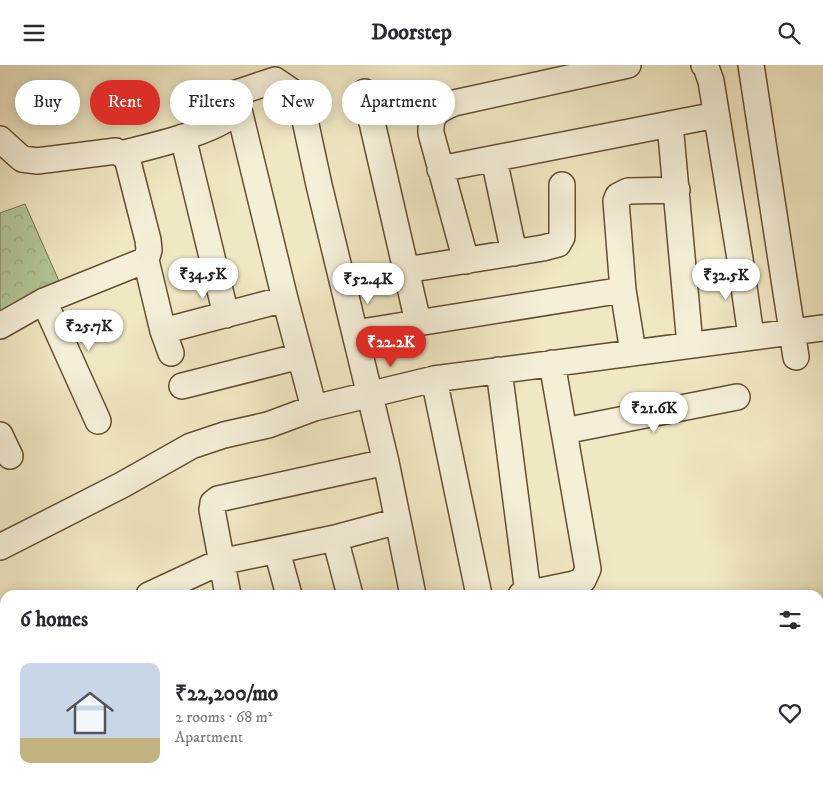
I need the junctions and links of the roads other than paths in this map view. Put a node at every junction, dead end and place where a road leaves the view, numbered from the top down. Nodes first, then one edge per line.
1 (628, 65) edge
2 (704, 65) edge
3 (751, 65) edge
4 (278, 72) edge
5 (253, 84) edge
6 (716, 115) junction
7 (670, 124) junction
8 (214, 125) edge
9 (243, 125) edge
10 (373, 125) edge
11 (183, 137) junction
12 (0, 139) edge
13 (121, 154) junction
14 (494, 159) junction
15 (440, 169) junction
16 (562, 185) dead end
17 (677, 190) junction
18 (514, 253) junction
19 (146, 260) junction
20 (466, 261) junction
21 (406, 270) junction
22 (622, 291) junction
23 (285, 299) junction
24 (44, 301) junction
25 (226, 315) junction
26 (418, 322) junction
27 (0, 326) edge
28 (823, 328) edge
29 (792, 332) junction
30 (355, 333) junction
31 (751, 336) junction
32 (690, 345) junction
33 (633, 352) junction
34 (300, 356) junction
35 (796, 357) dead end
36 (552, 363) junction
37 (499, 369) junction
38 (434, 379) junction
39 (182, 386) dead end
40 (369, 394) junction
41 (737, 397) dead end
42 (314, 408) junction
43 (98, 421) dead end
44 (564, 431) junction
45 (386, 462) junction
46 (398, 521) junction
47 (335, 537) junction
48 (0, 547) edge
49 (278, 551) junction
50 (220, 562) junction
51 (160, 590) edge
52 (227, 590) edge
53 (288, 590) edge
54 (349, 590) edge
55 (412, 590) edge
56 (478, 590) edge
57 (525, 590) edge
58 (545, 590) edge

1 - 15 street
2 - 6 street
3 - 29 street
4 - 5 street
4 - 30 street
6 - 7 street
6 - 31 street
7 - 14 street
7 - 17 street
8 - 11 street
9 - 23 street
10 - 21 street
11 - 13 street
11 - 25 street
12 - 13 street
13 - 19 street
14 - 15 street
14 - 18 street
15 - 20 street
16 - 18 street
17 - 22 street
17 - 32 street
18 - 20 street
19 - 24 street
19 - 25 street
20 - 21 street
21 - 26 street
22 - 26 street
22 - 33 street
23 - 25 street
23 - 34 street
24 - 27 street
24 - 43 street
26 - 30 street
28 - 29 street
29 - 31 street
29 - 35 street
30 - 40 street
31 - 32 street
32 - 33 street
33 - 36 street
34 - 39 street
34 - 42 street
36 - 37 street
36 - 44 street
37 - 38 street
37 - 57 street
38 - 40 street
38 - 56 street
40 - 42 street
40 - 45 street
41 - 44 street
42 - 48 street
44 - 58 street
45 - 46 street
45 - 50 street
46 - 47 street
46 - 55 street
47 - 49 street
47 - 54 street
49 - 50 street
49 - 53 street
50 - 51 street
50 - 52 street

